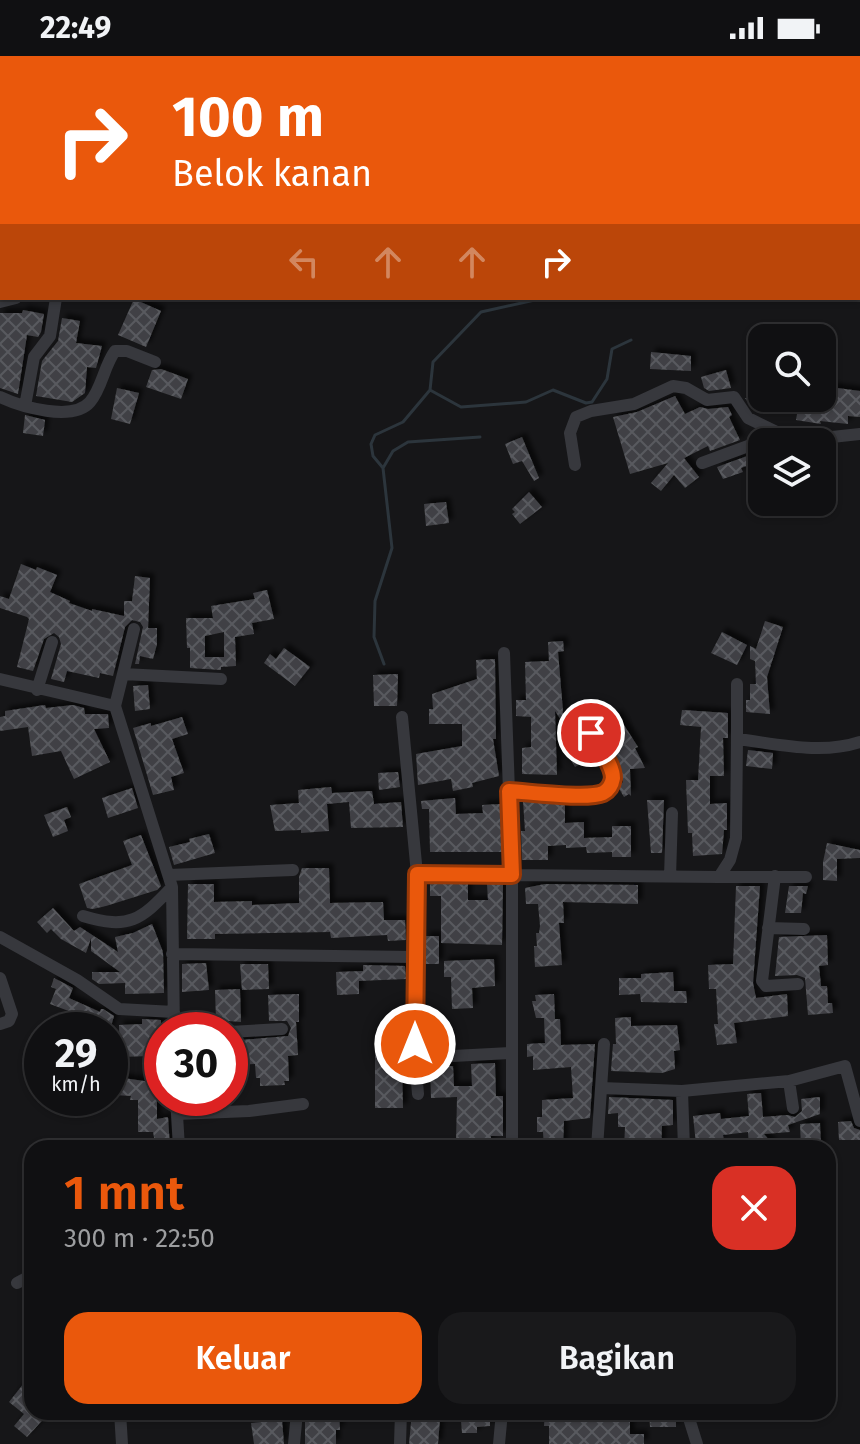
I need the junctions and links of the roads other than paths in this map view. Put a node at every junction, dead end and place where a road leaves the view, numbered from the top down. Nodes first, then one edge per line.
1 (56, 300) edge
2 (155, 362) dead end
3 (0, 397) edge
4 (25, 406) junction
5 (768, 428) edge
6 (860, 434) edge
7 (836, 437) edge
8 (748, 446) edge
9 (702, 463) dead end
10 (575, 465) dead end
11 (134, 629) dead end
12 (52, 642) dead end
13 (504, 653) dead end
14 (123, 674) junction
15 (0, 679) edge
16 (221, 679) dead end
17 (737, 684) dead end
18 (37, 690) junction
19 (115, 706) junction
20 (402, 717) dead end
21 (591, 733) dead end
22 (737, 739) junction
23 (860, 742) edge
24 (509, 791) junction
25 (672, 813) dead end
26 (293, 870) dead end
27 (417, 874) junction
28 (512, 875) junction
29 (775, 876) junction
30 (670, 877) junction
31 (719, 877) junction
32 (806, 877) dead end
33 (171, 881) junction
34 (83, 916) dead end
35 (768, 928) junction
36 (804, 929) dead end
37 (0, 937) edge
38 (172, 954) junction
39 (415, 957) junction
40 (0, 978) edge
41 (798, 984) dead end
42 (174, 1012) joint
43 (0, 1024) edge
44 (282, 1029) dead end
45 (248, 1031) edge
46 (604, 1044) dead end
47 (512, 1053) junction
48 (415, 1058) junction
49 (789, 1081) junction
50 (601, 1088) junction
51 (682, 1091) junction
52 (418, 1094) dead end
53 (303, 1104) dead end
54 (793, 1108) dead end
55 (248, 1111) edge
56 (177, 1116) edge
57 (860, 1121) edge
58 (179, 1140) edge
59 (512, 1140) edge
60 (598, 1140) edge
61 (684, 1140) edge
62 (24, 1279) edge
63 (17, 1283) dead end
64 (120, 1420) edge
65 (296, 1420) edge
66 (401, 1420) edge
67 (501, 1420) edge
68 (690, 1420) edge
69 (122, 1444) edge
70 (294, 1444) edge
71 (400, 1444) edge
72 (499, 1444) edge
73 (697, 1444) edge

1 - 4 street
2 - 4 street
3 - 4 street
5 - 10 street
6 - 7 street
8 - 9 street
11 - 14 street
12 - 18 street
13 - 24 street
14 - 16 street
14 - 19 street
15 - 18 street
17 - 22 street
18 - 19 street
19 - 33 street
20 - 27 street
21 - 24 street
22 - 23 street
22 - 31 street
24 - 28 street
25 - 30 street
26 - 33 street
27 - 28 street
27 - 39 street
28 - 30 street
28 - 47 street
29 - 31 street
29 - 32 street
29 - 35 street
30 - 31 street
33 - 34 street
33 - 38 street
35 - 36 street
35 - 41 street
37 - 42 street
38 - 39 street
38 - 42 street
39 - 48 street
40 - 43 street
44 - 45 street
46 - 50 street
47 - 48 street
47 - 59 street
48 - 52 street
49 - 51 street
49 - 54 street
49 - 57 street
50 - 51 street
50 - 60 street
51 - 61 street
53 - 55 street
56 - 58 street
62 - 63 street
64 - 69 street
65 - 70 street
66 - 71 street
67 - 72 street
68 - 73 street

